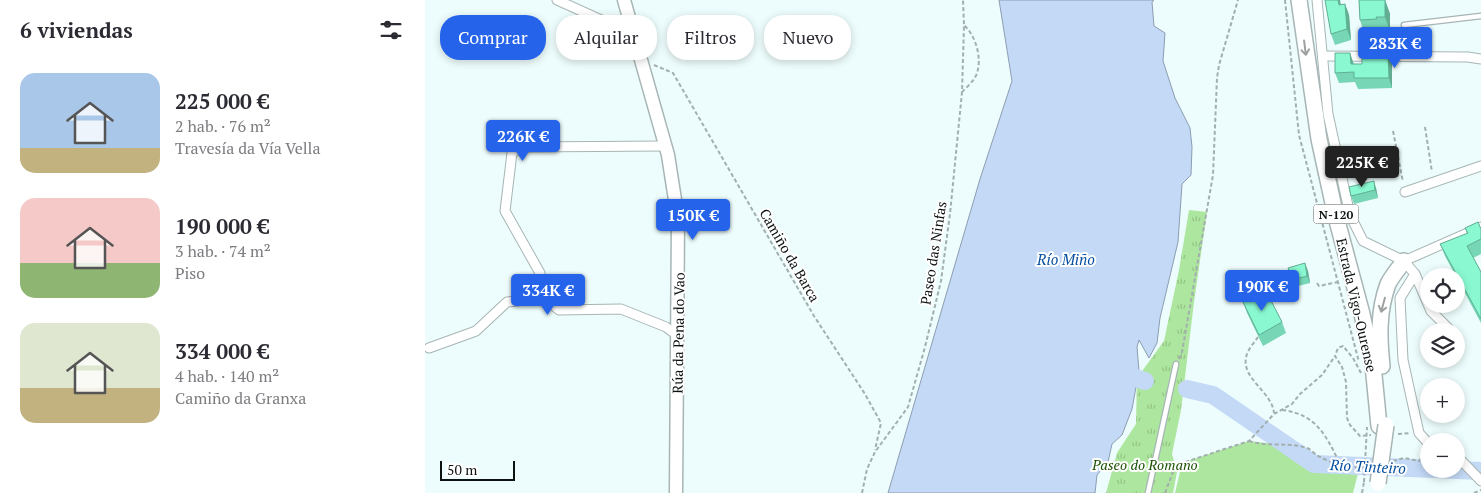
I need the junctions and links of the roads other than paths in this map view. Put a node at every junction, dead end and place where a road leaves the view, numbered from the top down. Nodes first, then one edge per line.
1 (557, 0) edge
2 (624, 0) edge
3 (1299, 0) edge
4 (1317, 0) edge
5 (590, 15) edge
6 (628, 15) edge
7 (1481, 16) edge
8 (1404, 24) dead end
9 (1323, 56) junction
10 (1481, 59) edge
11 (642, 60) edge
12 (666, 146) junction
13 (1481, 166) edge
14 (1405, 192) road end
15 (1481, 227) edge
16 (1404, 261) junction
17 (1415, 274) junction
18 (544, 298) junction
19 (1443, 323) edge
20 (678, 336) junction
21 (429, 348) dead end
22 (1176, 364) road end
23 (1380, 430) junction
24 (1420, 434) edge
25 (1465, 464) edge
26 (1476, 475) edge
27 (1373, 486) edge
28 (675, 493) edge
29 (1149, 493) edge

1 - 5 street
2 - 6 main road, Rúa da Pena do Vao
3 -> 23 highway, Estrada Vigo-Ourense / N-120
4 - 9 street
7 - 8 lane
9 - 10 street
9 - 16 street
11 - 12 main road, Rúa da Pena do Vao
12 - 18 street
12 - 20 main road, Rúa da Pena do Vao
13 - 14 street
15 - 16 street
16 - 17 street
16 -> 23 highway
17 - 19 street
17 - 24 street
18 - 20 street
18 - 21 street
20 - 28 main road, Rúa da Pena do Vao
22 - 29 lane
23 - 27 highway, Estrada Vigo-Ourense / N-120, bridge
25 - 26 street

